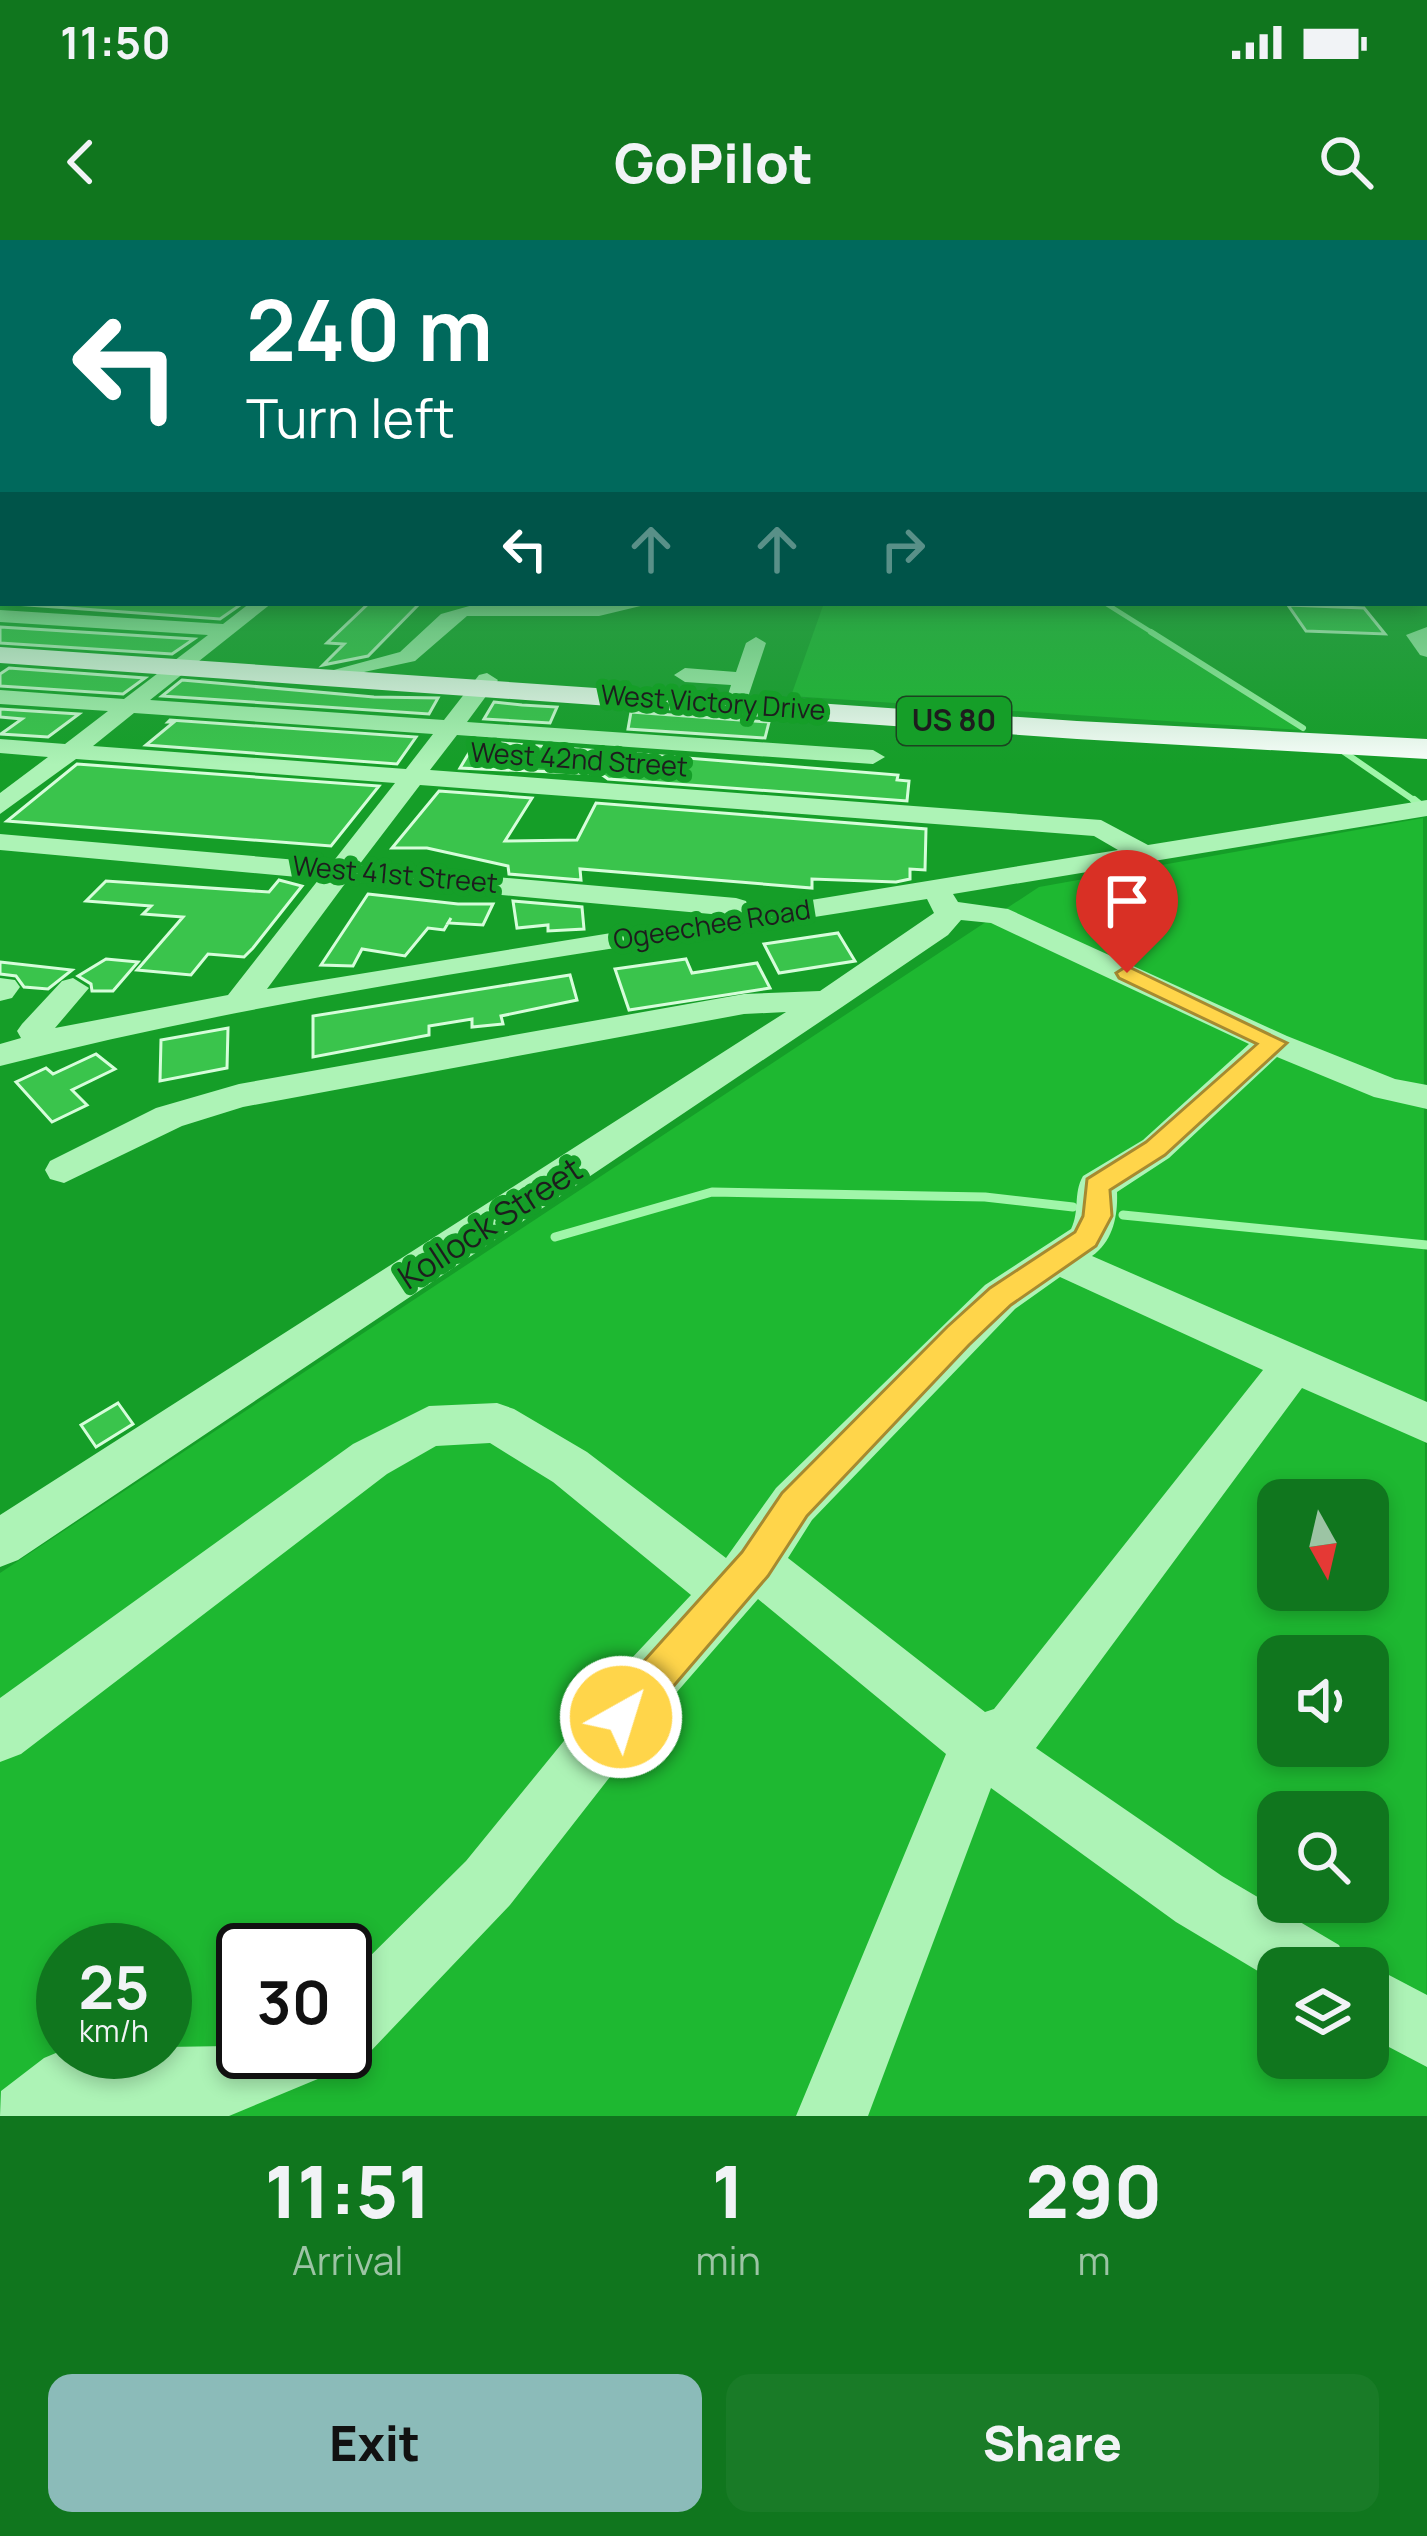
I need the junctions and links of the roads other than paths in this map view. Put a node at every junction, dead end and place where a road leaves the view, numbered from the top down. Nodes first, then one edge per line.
1 (258, 606) edge
2 (628, 606) edge
3 (0, 616) edge
4 (229, 630) junction
5 (1427, 633) edge
6 (756, 643) dead end
7 (1427, 651) edge
8 (0, 652) edge
9 (185, 664) junction
10 (333, 681) junction
11 (438, 685) junction
12 (0, 698) edge
13 (736, 699) junction
14 (129, 707) junction
15 (540, 707) junction
16 (359, 712) dead end
17 (456, 719) junction
18 (1427, 745) edge
19 (0, 746) edge
20 (70, 752) junction
21 (873, 757) dead end
22 (413, 778) junction
23 (13, 785) edge
24 (0, 806) edge
25 (1427, 808) edge
26 (0, 842) edge
27 (1146, 856) junction
28 (181, 864) junction
29 (344, 870) junction
30 (143, 888) dead end
31 (941, 899) junction
32 (790, 912) junction
33 (73, 988) dead end
34 (830, 1000) junction
35 (238, 1003) junction
36 (30, 1032) edge
37 (1275, 1043) junction
38 (0, 1055) edge
39 (1427, 1097) edge
40 (64, 1170) dead end
41 (1059, 1259) junction
42 (1295, 1363) junction
43 (1427, 1424) edge
44 (0, 1543) edge
45 (742, 1579) junction
46 (0, 1733) edge
47 (979, 1744) junction
48 (1280, 1947) edge
49 (372, 2001) edge
50 (1389, 2010) edge
51 (1427, 2033) edge
52 (234, 2079) edge
53 (72, 2105) edge
54 (832, 2116) edge

1 - 4 street
2 - 10 street
3 - 4 street
4 - 9 street
5 - 7 street
6 - 13 street
8 - 9 main road, West Victory Drive / US 80
9 - 10 main road, West Victory Drive / US 80
9 - 10 main road, West Victory Drive / US 80
9 - 14 street
10 - 11 main road, West Victory Drive / US 80
10 - 11 main road, West Victory Drive / US 80
11 - 13 main road, West Victory Drive / US 80
11 - 15 main road, West Victory Drive / US 80
11 - 16 street
11 - 17 street
12 - 14 street
13 - 15 main road, West Victory Drive / US 80
13 - 18 main road, West Victory Drive / US 80
13 - 18 main road, West Victory Drive / US 80
14 - 17 street
14 - 20 street
15 - 17 street
15 - 21 street
17 - 22 street
19 - 20 street, West 42nd Street
20 - 22 street, West 42nd Street
20 - 23 street
22 - 27 street, West 42nd Street
22 - 29 street
23 - 24 street
25 - 27 street, Ogeechee Road
26 - 28 street, West 41st Street
27 - 31 street, Ogeechee Road
28 - 29 street, West 41st Street
28 - 30 street
29 - 32 street, West 41st Street
29 - 35 street
31 - 32 street, Ogeechee Road
31 - 34 street, Kollock Street
31 - 37 street
32 - 35 street, Ogeechee Road
33 - 36 street
34 - 40 street
34 - 44 street, Kollock Street
35 - 36 street, Ogeechee Road
36 - 38 street, Ogeechee Road
37 - 39 street
37 - 41 street
41 - 42 street
41 - 45 street
42 - 43 street
42 - 47 street
45 - 46 street
45 - 47 street
45 - 49 street
47 - 48 street
47 - 54 street
50 - 51 street
52 - 53 street

